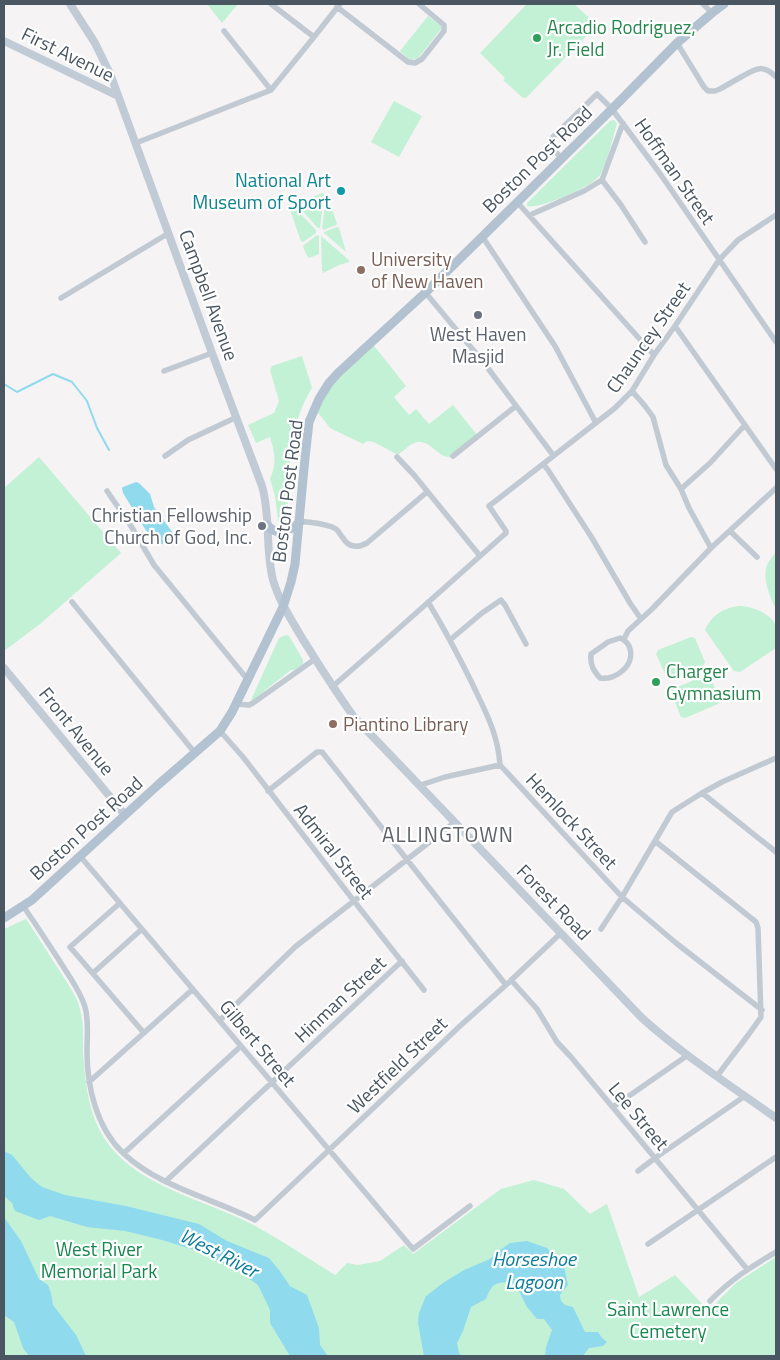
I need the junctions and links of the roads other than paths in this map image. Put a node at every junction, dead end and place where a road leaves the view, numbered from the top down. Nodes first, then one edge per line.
1 (70, 4) edge
2 (271, 4) edge
3 (419, 4) edge
4 (703, 4) edge
5 (724, 4) edge
6 (339, 6) edge
7 (712, 12) junction
8 (224, 31) dead end
9 (314, 38) junction
10 (4, 41) edge
11 (678, 43) junction
12 (776, 76) edge
13 (270, 90) junction
14 (118, 96) junction
15 (612, 109) junction
16 (623, 123) junction
17 (136, 143) junction
18 (562, 159) junction
19 (602, 180) junction
20 (517, 202) junction
21 (776, 215) edge
22 (530, 216) junction
23 (169, 232) junction
24 (482, 236) junction
25 (645, 242) dead end
26 (719, 260) junction
27 (425, 292) junction
28 (61, 298) dead end
29 (676, 326) junction
30 (776, 342) edge
31 (212, 353) junction
32 (654, 355) junction
33 (164, 371) dead end
34 (632, 391) junction
35 (516, 406) junction
36 (237, 417) junction
37 (596, 422) junction
38 (744, 426) junction
39 (554, 455) junction
40 (165, 456) dead end
41 (453, 456) dead end
42 (397, 457) dead end
43 (543, 464) junction
44 (776, 469) edge
45 (776, 488) edge
46 (681, 489) junction
47 (107, 491) dead end
48 (427, 492) junction
49 (300, 521) junction
50 (267, 525) junction
51 (730, 530) junction
52 (712, 548) junction
53 (480, 556) junction
54 (757, 556) dead end
55 (72, 602) dead end
56 (428, 602) junction
57 (283, 607) junction
58 (641, 619) junction
59 (624, 639) junction
60 (450, 640) junction
61 (526, 644) dead end
62 (315, 659) junction
63 (4, 668) edge
64 (248, 680) junction
65 (332, 687) junction
66 (236, 704) junction
67 (220, 731) junction
68 (195, 753) junction
69 (776, 758) edge
70 (500, 765) junction
71 (421, 785) junction
72 (268, 791) junction
73 (702, 793) junction
74 (125, 815) junction
75 (455, 822) junction
76 (655, 841) junction
77 (776, 852) edge
78 (80, 856) junction
79 (408, 859) junction
80 (622, 897) junction
81 (354, 901) junction
82 (120, 903) junction
83 (23, 906) junction
84 (4, 918) edge
85 (601, 928) dead end
86 (142, 929) junction
87 (561, 933) junction
88 (402, 961) junction
89 (94, 973) junction
90 (509, 983) junction
91 (192, 989) junction
92 (424, 990) dead end
93 (762, 1010) junction
94 (220, 1020) junction
95 (144, 1033) junction
96 (241, 1046) junction
97 (688, 1055) junction
98 (717, 1076) junction
99 (89, 1082) junction
100 (272, 1083) junction
101 (745, 1096) junction
102 (613, 1107) junction
103 (776, 1118) edge
104 (330, 1150) junction
105 (124, 1153) junction
106 (776, 1157) edge
107 (655, 1158) junction
108 (638, 1171) dead end
109 (166, 1182) junction
110 (470, 1206) dead end
111 (698, 1209) junction
112 (648, 1244) dead end
113 (776, 1252) edge
114 (747, 1270) junction
115 (710, 1300) dead end

1 - 14 main road, Campbell Avenue
2 - 9 street
3 - 6 street
4 - 7 street
5 - 7 main road, Boston Post Road
6 - 9 street
7 - 11 main road, Boston Post Road
8 - 13 street
9 - 13 street
10 - 14 main road, First Avenue
11 - 12 street
11 - 15 main road, Boston Post Road
13 - 17 street
14 - 17 main road, Campbell Avenue
15 - 16 street, Hoffman Street
15 - 18 main road, Boston Post Road
15 - 18 street, Hoffman Street
16 - 19 street
16 - 26 street, Hoffman Street
17 - 23 main road, Campbell Avenue
18 - 20 main road, Boston Post Road
19 - 22 street
19 - 25 street
20 - 22 street
20 - 24 main road, Boston Post Road
21 - 26 street, Chauncey Street
22 - 32 street
23 - 28 street
23 - 31 main road, Campbell Avenue
24 - 27 main road, Boston Post Road
24 - 37 street
26 - 29 street, Chauncey Street
26 - 30 street, Hoffman Street
27 - 35 street
27 - 49 main road, Boston Post Road
29 - 32 street, Chauncey Street
29 - 38 street
31 - 33 street
31 - 36 main road, Campbell Avenue
32 - 34 street, Chauncey Street
34 - 37 street, Chauncey Street
34 - 46 street
35 - 39 street
35 - 41 street
36 - 40 street
36 - 50 main road, Campbell Avenue
37 - 39 street, Chauncey Street
38 - 44 street
38 - 46 street
39 - 43 street, Chauncey Street
42 - 48 street
43 - 53 street, Chauncey Street
43 - 58 street
45 - 51 street
46 - 52 street
47 - 64 street
48 - 49 street
48 - 53 street
49 - 50 main road
49 - 57 main road, Boston Post Road
50 - 57 main road, Campbell Avenue
51 - 52 street
51 - 54 street
52 - 58 street
53 - 56 street
55 - 68 street
56 - 60 street
56 - 65 street
57 - 62 main road, Forest Road
57 - 64 main road, Boston Post Road
58 - 59 street
59 - 59 street
60 - 61 street
60 - 70 street
62 - 65 main road, Forest Road
62 - 66 street
63 - 74 main road, Front Avenue
64 - 66 main road, Boston Post Road
65 - 71 main road, Forest Road
66 - 67 main road, Boston Post Road
67 - 68 main road, Boston Post Road
67 - 72 street, Admiral Street
68 - 74 main road, Boston Post Road
69 - 73 street
70 - 71 street
70 - 80 street, Hemlock Street
71 - 75 main road, Forest Road
72 - 79 street, Lee Street
72 - 81 street, Admiral Street
73 - 76 street
73 - 77 street
74 - 78 main road, Boston Post Road
75 - 79 street
75 - 87 main road, Forest Road
76 - 80 street
76 - 93 street
78 - 82 street, Gilbert Street
78 - 83 main road, Boston Post Road
79 - 81 street
79 - 90 street, Lee Street
80 - 85 street
80 - 93 street, Hemlock Street
81 - 88 street, Admiral Street
81 - 94 street
82 - 86 street, Gilbert Street
82 - 89 street
83 - 84 main road, Boston Post Road
83 - 99 street
86 - 89 street
86 - 91 street, Gilbert Street
87 - 90 street, Westfield Street
87 - 97 main road, Forest Road
88 - 92 street, Admiral Street
88 - 100 street, Hinman Street
89 - 95 street
90 - 102 street, Lee Street
90 - 104 street, Westfield Street
91 - 94 street, Gilbert Street
91 - 95 street
93 - 98 street
94 - 96 street, Gilbert Street
95 - 99 street
96 - 100 street, Gilbert Street
96 - 105 street
97 - 98 main road, Forest Road
97 - 102 street
98 - 101 main road, Forest Road
99 - 105 street
100 - 104 street, Gilbert Street
100 - 109 street, Hinman Street
101 - 103 main road, Forest Road
101 - 107 street
102 - 107 street, Lee Street
104 - 109 street, Westfield Street
104 - 110 street, Gilbert Street
105 - 109 street
106 - 111 street
107 - 108 street
107 - 111 street, Lee Street
111 - 112 street
111 - 114 street, Lee Street
113 - 114 street
114 - 115 street

